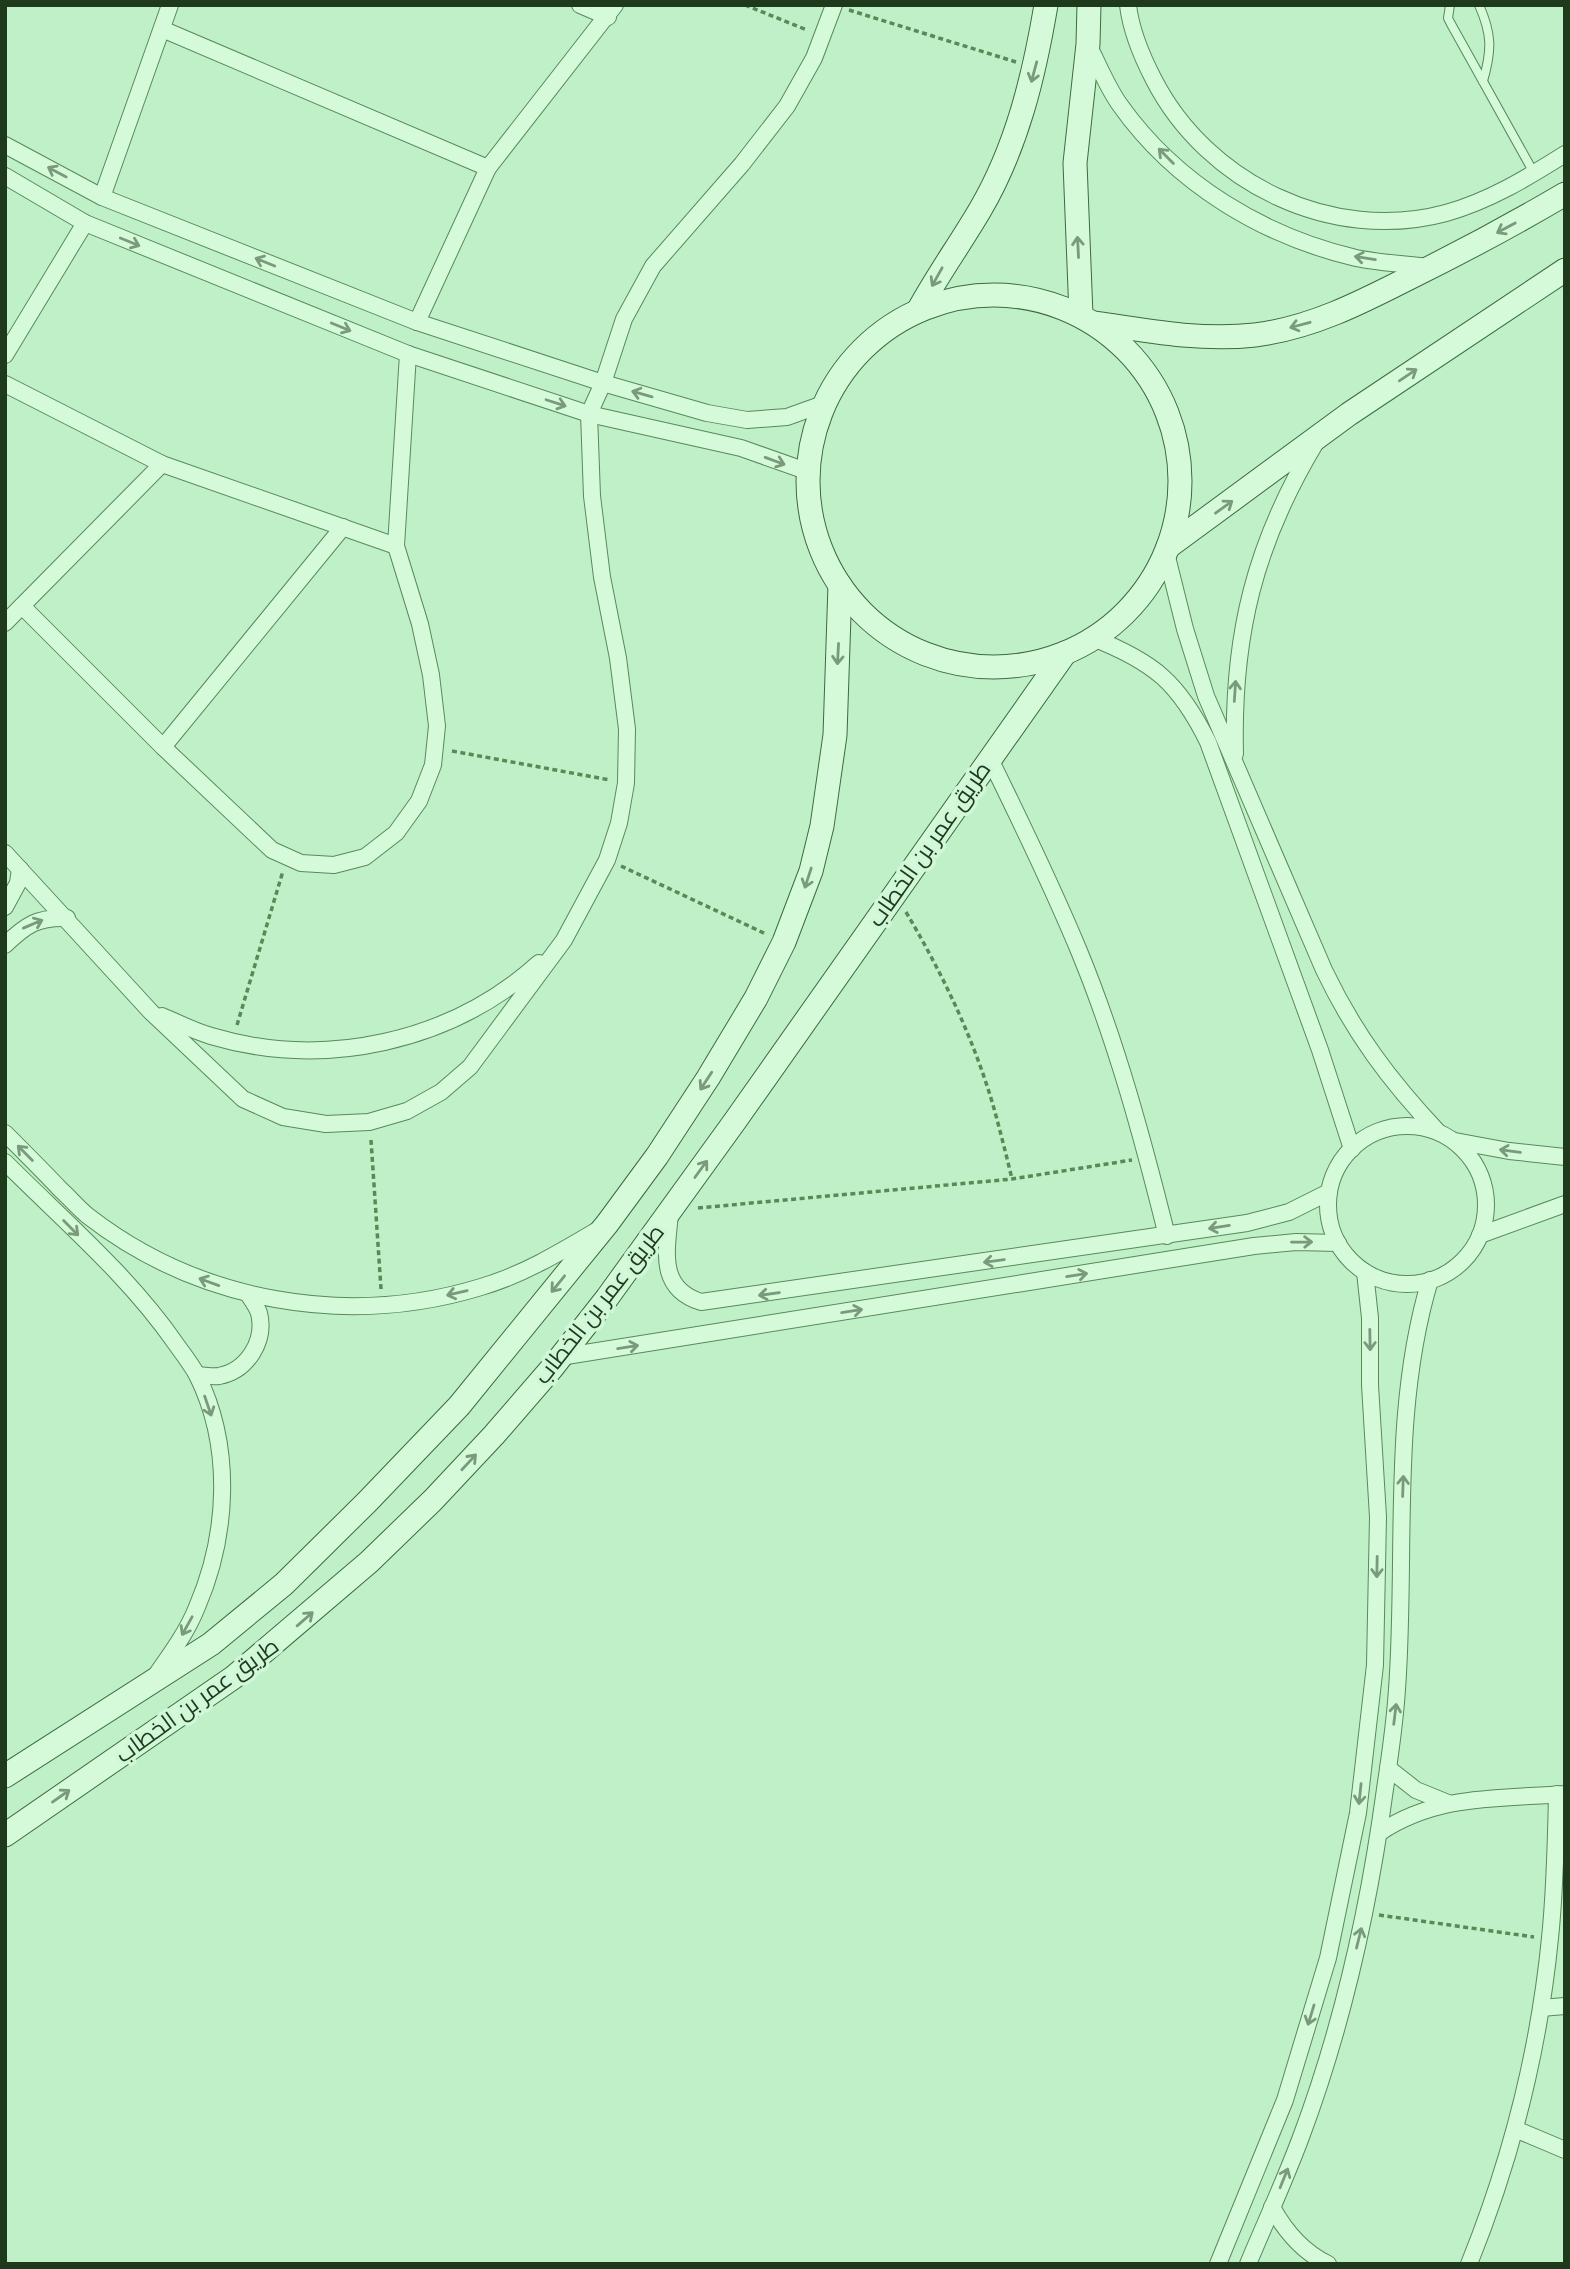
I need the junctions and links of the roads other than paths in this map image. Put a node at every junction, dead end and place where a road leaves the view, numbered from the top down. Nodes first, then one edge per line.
1 (170, 5) edge
2 (580, 5) edge
3 (834, 5) edge
4 (1046, 5) edge
5 (1090, 5) edge
6 (1128, 5) edge
7 (1450, 5) edge
8 (1479, 5) edge
9 (612, 11) edge
10 (162, 29) junction
11 (1088, 44) junction
12 (1483, 81) junction
13 (5, 145) edge
14 (1565, 154) edge
15 (488, 168) junction
16 (1534, 173) junction
17 (5, 176) edge
18 (1565, 194) edge
19 (102, 197) junction
20 (85, 223) junction
21 (1433, 267) junction
22 (1565, 270) edge
23 (918, 311) junction
24 (1088, 319) junction
25 (417, 322) junction
26 (408, 354) junction
27 (5, 355) edge
28 (603, 383) junction
29 (5, 384) edge
30 (826, 403) junction
31 (589, 414) junction
32 (1320, 436) junction
33 (162, 464) junction
34 (809, 472) junction
35 (342, 527) junction
36 (396, 546) junction
37 (1167, 550) junction
38 (840, 585) junction
39 (22, 606) junction
40 (5, 623) edge
41 (1093, 638) junction
42 (1065, 653) junction
43 (163, 747) junction
44 (990, 758) junction
45 (1235, 760) junction
46 (5, 853) edge
47 (20, 869) junction
48 (5, 907) edge
49 (67, 918) junction
50 (564, 940) junction
51 (5, 945) edge
52 (152, 1012) junction
53 (1438, 1132) junction
54 (5, 1133) edge
55 (1455, 1141) junction
56 (1352, 1149) junction
57 (1565, 1157) edge
58 (5, 1162) edge
59 (1329, 1192) junction
60 (1565, 1205) edge
61 (670, 1211) junction
62 (607, 1224) junction
63 (1480, 1235) junction
64 (1167, 1236) junction
65 (1338, 1243) junction
66 (1365, 1272) junction
67 (1430, 1280) junction
68 (248, 1294) junction
69 (560, 1357) junction
70 (197, 1375) junction
71 (150, 1683) junction
72 (1388, 1768) junction
73 (5, 1776) edge
74 (1561, 1794) edge
75 (1448, 1802) junction
76 (1379, 1833) junction
77 (5, 1835) edge
78 (1565, 2006) edge
79 (1541, 2008) junction
80 (1515, 2129) junction
81 (1565, 2150) edge
82 (1272, 2207) junction
83 (1218, 2264) edge
84 (1248, 2264) edge
85 (1328, 2264) edge
86 (1469, 2264) edge

1 - 10 street
2 - 9 street
3 - 28 street
4 -> 23 street
5 - 11 street
6 - 16 street
7 - 12 lane
8 - 12 lane
9 - 15 street
10 - 15 street
10 - 19 street
21 -> 11 street
24 -> 11 street
12 - 16 lane
19 -> 13 street
14 - 16 street
15 - 25 street
17 - 20 street
18 -> 21 street
25 -> 19 street
20 -> 26 street
20 - 27 street
21 -> 24 street
32 -> 22 street
23 - 24 street
23 - 30 street
24 - 37 street
25 - 28 street
26 -> 31 street
26 - 36 street
30 -> 28 street
28 - 31 street
29 - 33 street
30 - 34 street
31 -> 34 street
31 - 50 street
37 -> 32 street
45 -> 32 street
33 - 35 street
33 - 39 street
34 - 38 street
35 - 36 street
35 - 43 street
36 - 43 street
37 - 41 street
37 - 45 street
38 - 42 street
38 -> 62 street, طريق عمر بن الخطاب
39 - 40 street
39 - 43 street
41 - 42 street
41 - 56 street
42 - 44 street, طريق عمر بن الخطاب
61 -> 44 street, طريق عمر بن الخطاب
44 - 64 street
45 - 53 street
46 - 47 street
47 - 48 street
47 - 49 street
51 -> 49 street
49 - 52 street
50 - 52 street
50 - 52 street
53 - 55 street
53 - 56 street
68 -> 54 street
57 -> 55 street
55 - 63 street
56 - 59 street
58 -> 70 street
59 -> 64 street
59 - 65 street
60 - 63 street
64 -> 61 street
61 - 69 street, طريق عمر بن الخطاب
62 -> 68 street
62 -> 71 street, طريق عمر بن الخطاب
63 - 67 street
65 - 66 street
69 -> 65 street
66 - 67 street
66 -> 83 street
72 -> 67 street
68 - 70 street
77 -> 69 street, طريق عمر بن الخطاب
70 -> 71 street
71 - 73 street, طريق عمر بن الخطاب
72 - 75 street
72 - 76 street
74 - 75 street
74 - 79 street
75 - 76 street
82 -> 76 street
78 - 79 street
79 - 80 street
80 - 81 street
80 - 86 street
82 - 84 street
82 - 85 street

